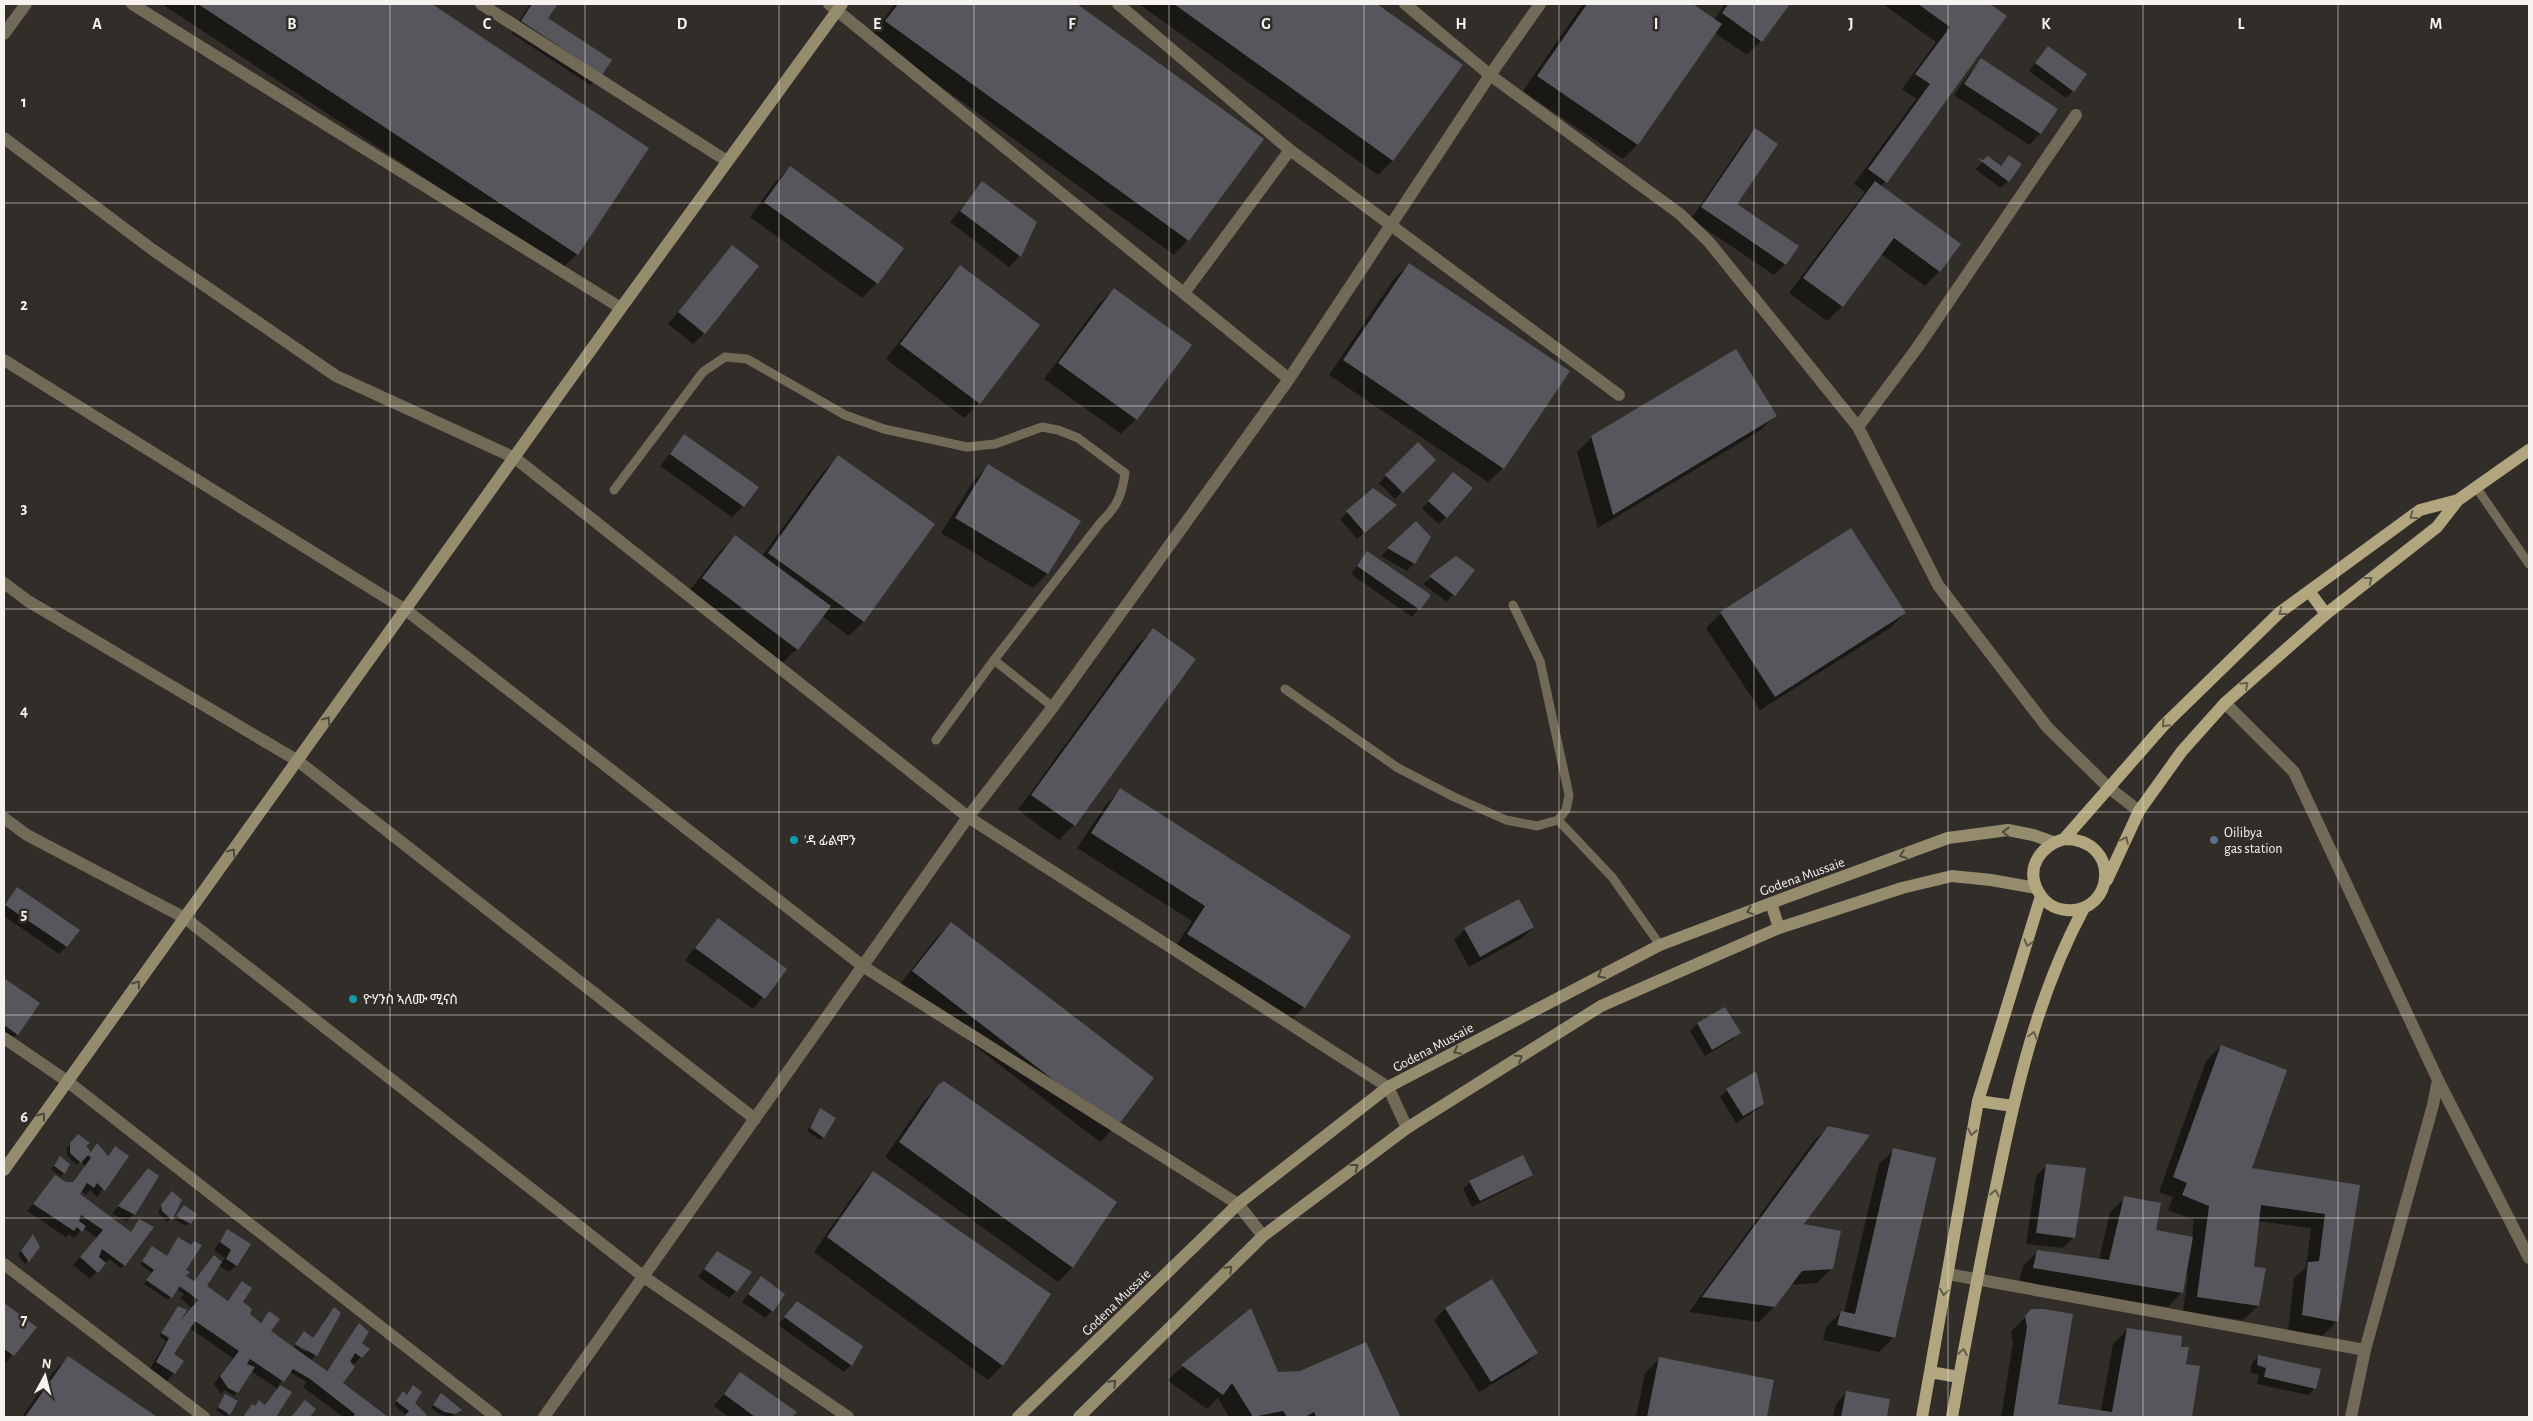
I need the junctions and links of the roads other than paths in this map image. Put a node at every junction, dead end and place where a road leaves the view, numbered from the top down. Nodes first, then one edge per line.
1 (26, 4) edge
2 (132, 4) edge
3 (481, 4) edge
4 (1118, 4) edge
5 (1405, 4) edge
6 (1540, 4) edge
7 (836, 6) edge
8 (4, 34) edge
9 (1490, 75) junction
10 (2076, 115) dead end
11 (4, 138) edge
12 (1290, 150) junction
13 (727, 162) junction
14 (1392, 224) junction
15 (1184, 293) junction
16 (621, 308) junction
17 (4, 360) edge
18 (1289, 379) junction
19 (1619, 395) dead end
20 (1858, 427) junction
21 (2529, 450) edge
22 (515, 458) junction
23 (2476, 488) junction
24 (614, 490) dead end
25 (2458, 500) junction
26 (2529, 564) edge
27 (4, 583) edge
28 (2309, 592) junction
29 (1513, 605) dead end
30 (406, 610) junction
31 (2326, 614) junction
32 (994, 660) junction
33 (1285, 689) dead end
34 (2225, 703) junction
35 (1053, 707) junction
36 (936, 740) dead end
37 (298, 761) junction
38 (2108, 788) junction
39 (2139, 810) junction
40 (4, 818) edge
41 (968, 818) junction
42 (1558, 820) junction
43 (2059, 841) junction
44 (2105, 885) junction
45 (2038, 892) junction
46 (1771, 903) junction
47 (2084, 908) junction
48 (185, 918) junction
49 (1779, 928) junction
50 (1660, 945) junction
51 (864, 967) junction
52 (4, 1038) edge
53 (2438, 1080) junction
54 (67, 1081) junction
55 (1388, 1088) junction
56 (1978, 1101) junction
57 (2012, 1106) junction
58 (755, 1119) junction
59 (1407, 1128) junction
60 (4, 1170) edge
61 (1238, 1204) junction
62 (1263, 1236) junction
63 (2529, 1258) edge
64 (4, 1264) edge
65 (1948, 1274) junction
66 (644, 1277) junction
67 (1976, 1280) junction
68 (2365, 1350) junction
69 (1930, 1372) junction
70 (1959, 1378) junction
71 (204, 1417) edge
72 (496, 1417) edge
73 (544, 1417) edge
74 (848, 1417) edge
75 (1018, 1417) edge
76 (1079, 1417) edge
77 (1922, 1417) edge
78 (1952, 1417) edge
79 (2352, 1417) edge

1 - 8 street
2 - 16 street
3 - 13 street
4 - 12 street
5 - 9 street
6 - 9 street
7 - 13 street
7 - 15 street
9 - 14 street
9 - 20 street
10 - 20 street
11 - 22 street
12 - 14 street
12 - 15 street
13 - 16 street
14 - 18 street
14 - 19 street
15 - 18 street
16 - 22 street
17 - 30 street
18 - 35 street
20 - 38 street
21 - 23 main road
22 - 30 street
22 - 41 street
23 - 25 main road
23 - 26 lane
24 - 32 lane
25 -> 28 main road
31 -> 25 main road
27 - 37 street
28 - 31 main road
28 -> 38 main road
29 - 42 lane
37 -> 30 street
30 - 51 street
34 -> 31 main road
32 - 35 lane
32 - 36 lane
33 - 42 lane
34 - 39 main road
34 - 53 street
35 - 41 street
48 -> 37 street
37 - 58 street
38 - 39 street
38 - 43 main road
44 -> 39 main road
40 - 48 street
41 - 51 street
41 - 55 street
42 - 50 lane
43 - 44 main road
43 - 45 main road
43 -> 46 street, Godena Mussaie
44 - 47 main road
45 - 47 main road
45 - 49 street
45 -> 56 main road
46 - 49 street
46 -> 50 street, Godena Mussaie
57 -> 47 main road
54 -> 48 street
48 - 66 street
59 -> 49 street
50 -> 55 street, Godena Mussaie
51 - 58 street
51 - 61 street
52 - 54 street
53 - 63 street
53 - 68 street
60 -> 54 street
54 - 72 street
55 - 59 street
55 - 61 street, Godena Mussaie
56 - 57 main road
56 -> 65 main road
67 -> 57 main road
58 - 66 street
62 -> 59 street
61 - 62 street
61 - 75 street, Godena Mussaie
76 -> 62 street
64 - 71 street
65 - 67 street
65 -> 69 main road
66 - 73 street
66 - 74 street
67 - 68 street
70 -> 67 main road
68 - 79 street
69 - 70 main road
69 - 77 main road
70 - 78 main road

